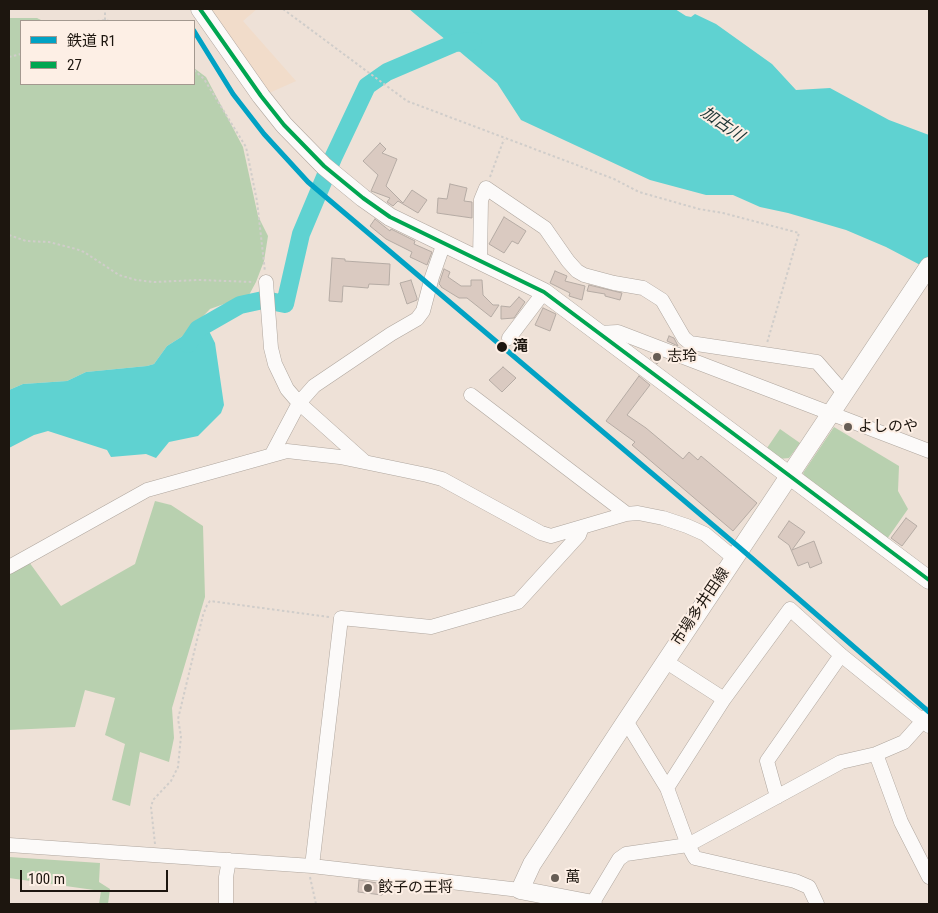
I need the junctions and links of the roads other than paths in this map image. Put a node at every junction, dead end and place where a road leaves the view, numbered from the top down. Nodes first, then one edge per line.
1 (200, 9) edge
2 (444, 243) junction
3 (480, 260) junction
4 (926, 272) edge
5 (266, 282) road end
6 (544, 292) junction
7 (599, 333) junction
8 (510, 338) dead end
9 (844, 393) junction
10 (471, 396) dead end
11 (299, 403) junction
12 (830, 413) junction
13 (929, 450) edge
14 (272, 454) junction
15 (366, 462) junction
16 (789, 476) junction
17 (627, 514) junction
18 (582, 527) junction
19 (734, 558) junction
20 (9, 567) edge
21 (929, 580) edge
22 (840, 655) junction
23 (665, 661) junction
24 (724, 699) junction
25 (626, 721) junction
26 (927, 721) edge
27 (876, 754) junction
28 (667, 788) junction
29 (777, 797) junction
30 (9, 845) edge
31 (688, 845) junction
32 (229, 860) junction
33 (310, 866) junction
34 (929, 877) edge
35 (520, 890) junction
36 (226, 904) edge
37 (592, 904) edge
38 (816, 904) edge

1 - 2 main road
2 - 3 main road
2 - 11 street
3 - 6 main road
3 - 9 street
4 - 9 main road, 市場多井田線
5 - 11 street
6 - 7 main road
6 - 8 street
7 - 12 street
7 - 16 main road
9 - 12 main road, 市場多井田線
10 - 17 street
11 - 14 street
11 - 15 street
12 - 13 street
12 - 16 main road, 市場多井田線
14 - 15 street
14 - 20 street
15 - 18 street
16 - 19 main road, 市場多井田線
16 - 21 main road
17 - 18 street
17 - 19 street
18 - 33 street
19 - 23 main road, 市場多井田線
22 - 24 street
22 - 26 street
22 - 29 street
23 - 24 street
23 - 25 main road, 市場多井田線
24 - 28 street
25 - 28 street
25 - 35 main road, 市場多井田線
26 - 27 street
27 - 29 street
27 - 34 street
28 - 31 street
29 - 31 street
30 - 32 street
31 - 37 street
31 - 38 street
32 - 33 street
32 - 36 street
33 - 35 street
35 - 37 main road

